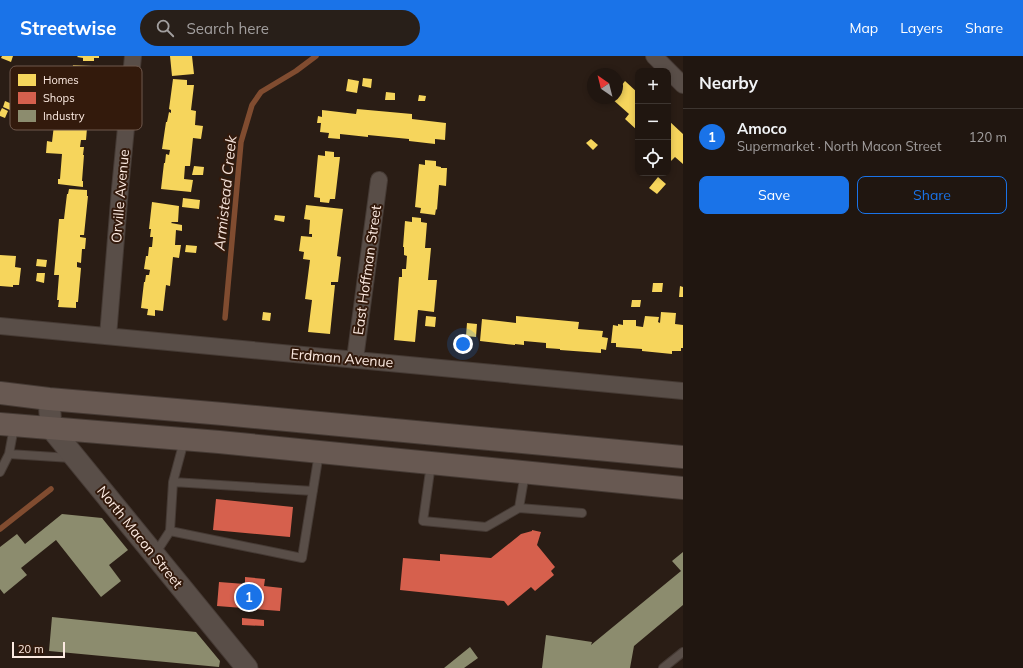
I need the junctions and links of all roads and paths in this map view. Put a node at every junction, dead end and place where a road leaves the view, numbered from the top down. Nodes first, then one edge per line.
1 (133, 56) edge
2 (654, 56) edge
3 (132, 66) edge
4 (683, 85) edge
5 (126, 130) edge
6 (378, 180) dead end
7 (0, 326) edge
8 (108, 336) junction
9 (355, 359) junction
10 (683, 391) edge
11 (0, 394) edge
12 (49, 399) junction
13 (7, 425) edge
14 (51, 428) junction
15 (185, 439) junction
16 (320, 452) junction
17 (9, 454) junction
18 (683, 457) edge
19 (76, 458) junction
20 (431, 463) junction
21 (0, 472) edge
22 (525, 472) junction
23 (173, 482) junction
24 (683, 488) edge
25 (313, 491) junction
26 (519, 508) junction
27 (582, 513) dead end
28 (170, 531) junction
29 (154, 555) junction
30 (683, 652) edge
31 (247, 668) edge
32 (663, 668) edge

1 - 3 street, Orville Avenue
2 - 4 street
5 - 8 street, Orville Avenue
6 - 9 street, East Hoffman Street
7 - 8 street, Erdman Avenue
8 - 9 street, Erdman Avenue
9 - 10 street, Erdman Avenue
11 - 12 main road
12 - 14 street
12 - 18 main road
13 - 14 main road
13 - 17 lane
14 - 15 main road
14 - 19 street, North Macon Street
15 - 16 main road
15 - 23 lane
16 - 20 main road
16 - 25 lane
17 - 19 lane
17 - 21 lane
19 - 29 street, North Macon Street
20 - 22 main road
20 - 26 lane
22 - 24 main road
22 - 26 lane
23 - 25 lane
23 - 28 lane
25 - 28 lane
26 - 27 lane
28 - 29 lane
29 - 31 street, North Macon Street
30 - 32 lane

